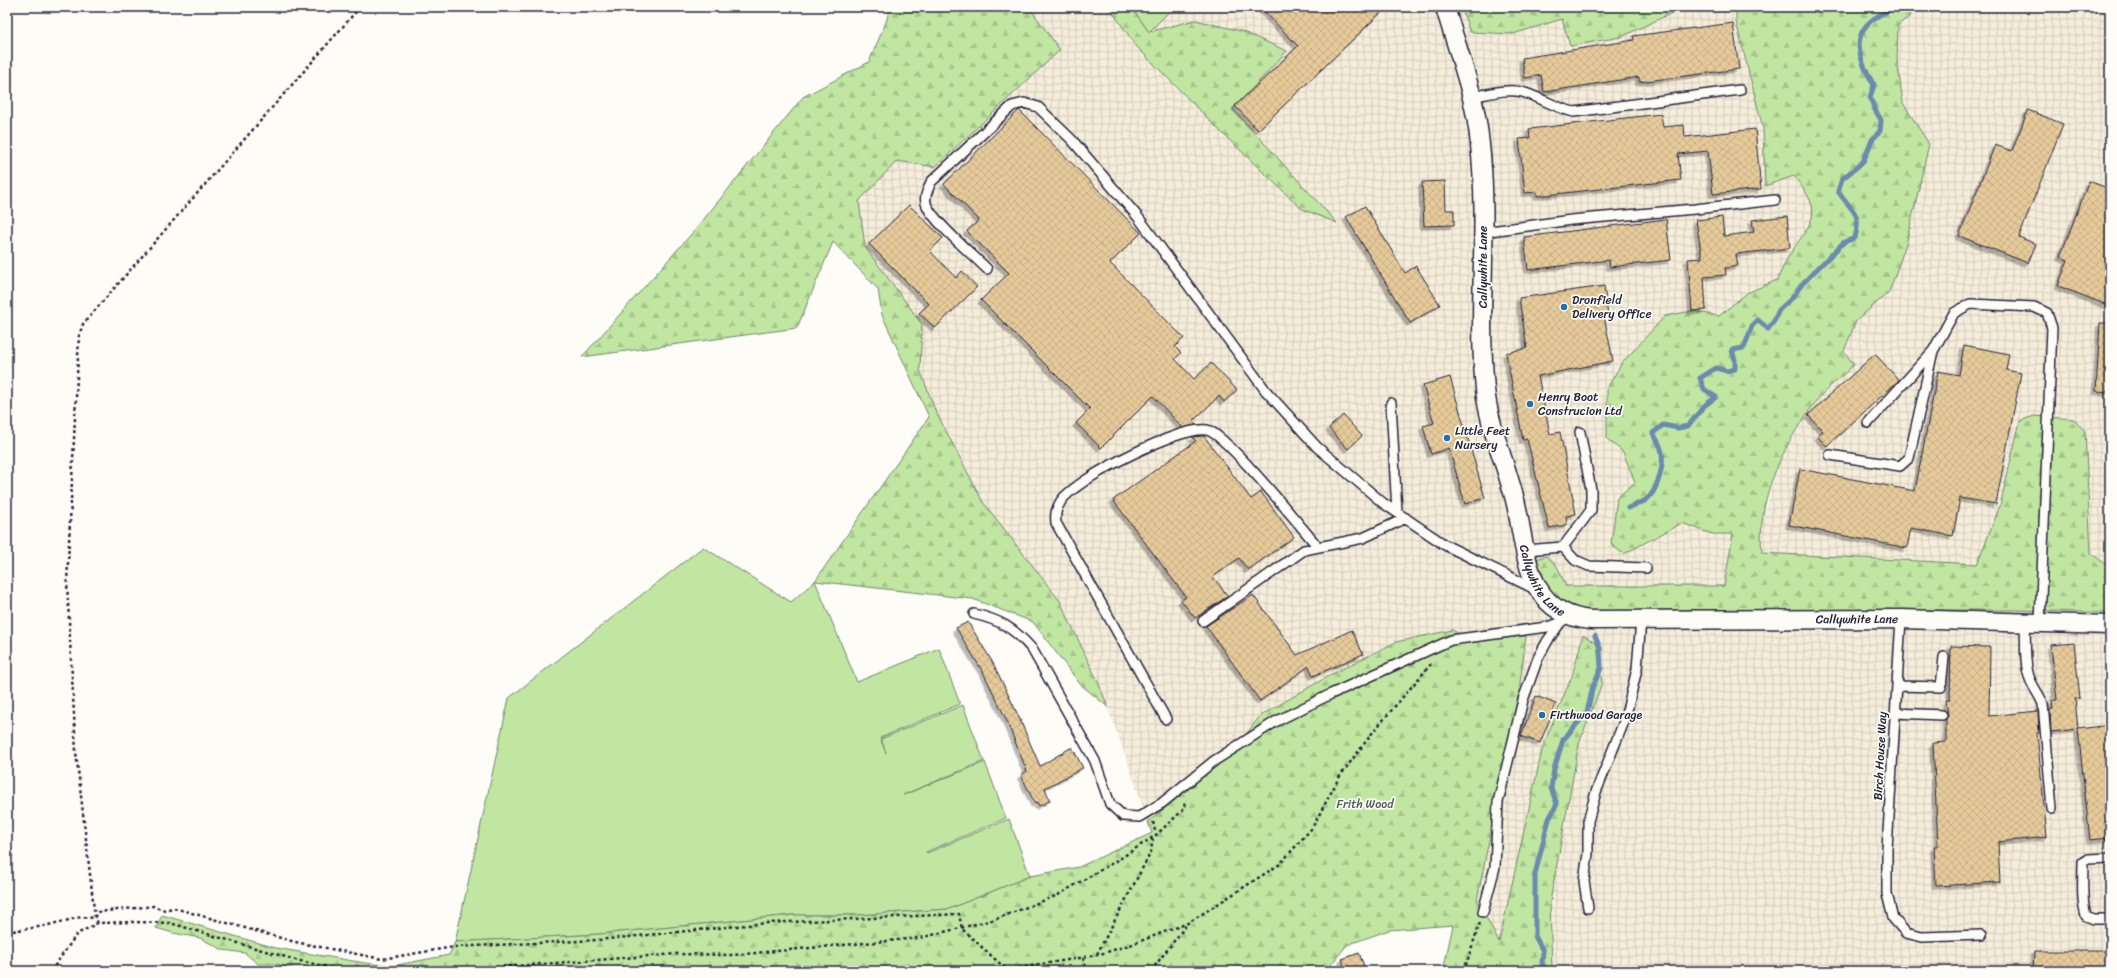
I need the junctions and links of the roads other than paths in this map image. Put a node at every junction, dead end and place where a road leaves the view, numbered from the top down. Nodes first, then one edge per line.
1 (1445, 7) edge
2 (1740, 90) dead end
3 (1472, 97) junction
4 (1775, 200) dead end
5 (1483, 232) junction
6 (987, 269) dead end
7 (1933, 351) junction
8 (1391, 403) dead end
9 (1868, 423) dead end
10 (1580, 432) dead end
11 (1830, 454) dead end
12 (1397, 512) junction
13 (1406, 518) junction
14 (1563, 546) junction
15 (1318, 547) junction
16 (1525, 550) junction
17 (1646, 568) dead end
18 (1537, 590) junction
19 (974, 614) dead end
20 (1901, 619) junction
21 (1565, 620) junction
22 (1641, 620) junction
23 (1203, 621) dead end
24 (2033, 622) junction
25 (2110, 625) edge
26 (1944, 657) dead end
27 (1897, 686) junction
28 (1895, 713) junction
29 (1942, 715) dead end
30 (1166, 719) dead end
31 (2052, 809) dead end
32 (2110, 858) edge
33 (1588, 908) dead end
34 (1483, 912) road end
35 (2110, 919) edge
36 (1982, 935) dead end

1 - 3 street, Callywhite Lane
2 - 3 lane
3 - 5 street, Callywhite Lane
4 - 5 lane
5 - 16 street, Callywhite Lane
6 - 12 lane
7 - 9 lane
7 - 11 lane
7 - 24 lane
8 - 12 lane
10 - 14 lane
12 - 13 lane
13 - 15 lane
13 - 18 lane
14 - 16 lane
14 - 17 lane
15 - 23 lane
15 - 30 lane
16 - 18 street, Callywhite Lane
18 - 21 street, Callywhite Lane
19 - 21 lane
20 - 22 street, Callywhite Lane
20 - 24 street, Callywhite Lane
20 - 27 lane, Birch House Way
21 - 22 street, Callywhite Lane
21 - 34 lane
22 - 33 lane
24 - 25 street, Callywhite Lane
24 - 31 lane
26 - 27 lane
27 - 28 lane, Birch House Way
28 - 29 lane
28 - 36 lane, Birch House Way
32 - 35 lane

